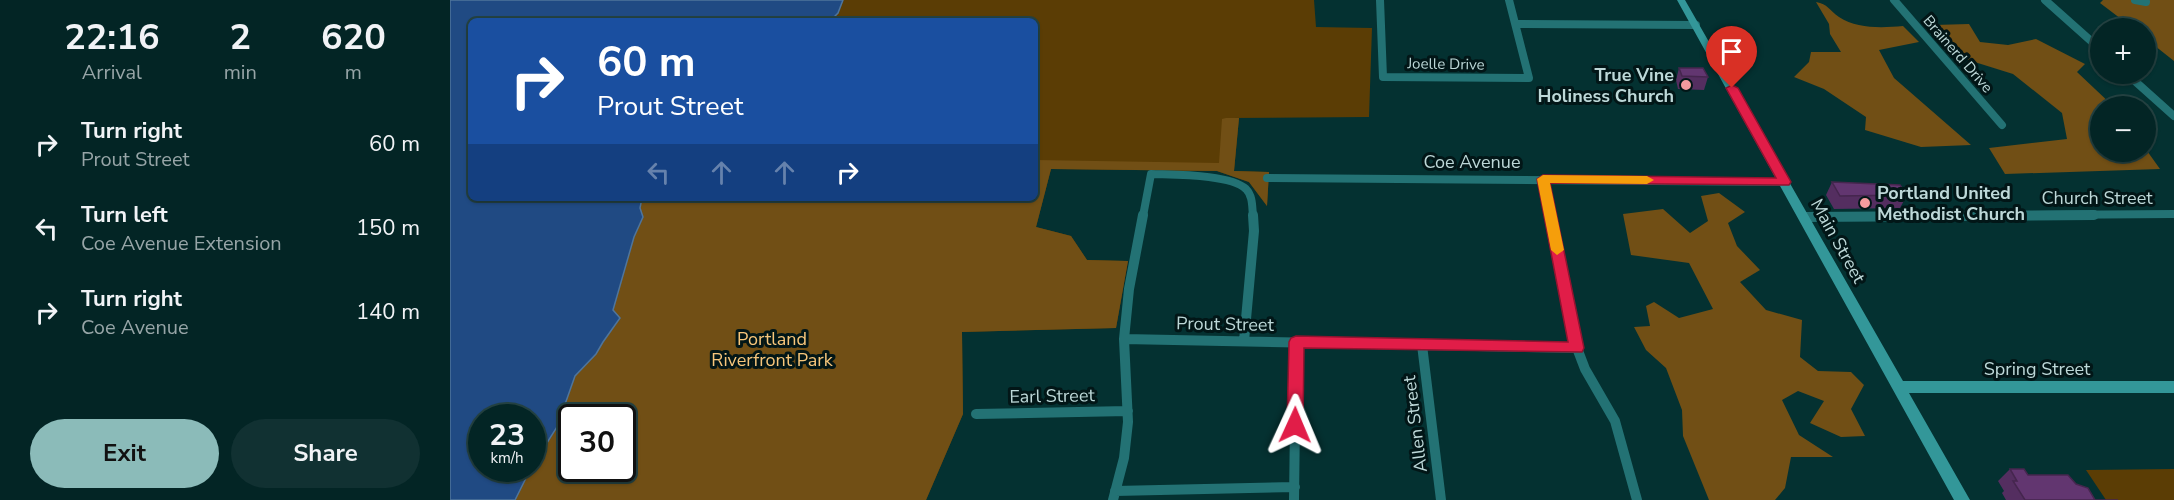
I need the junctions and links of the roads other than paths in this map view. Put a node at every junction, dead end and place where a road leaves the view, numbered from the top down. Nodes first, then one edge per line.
1 (1380, 0) edge
2 (1509, 0) edge
3 (1682, 0) edge
4 (1894, 0) edge
5 (2045, 0) edge
6 (2135, 0) edge
7 (2146, 2) dead end
8 (1516, 24) junction
9 (1696, 25) junction
10 (2090, 41) edge
11 (2138, 84) edge
12 (2174, 116) edge
13 (2002, 125) dead end
14 (1267, 178) dead end
15 (1543, 179) junction
16 (1785, 182) junction
17 (2174, 214) edge
18 (1804, 217) junction
19 (1124, 339) junction
20 (1244, 341) junction
21 (1296, 342) junction
22 (1422, 345) junction
23 (1577, 348) junction
24 (1899, 387) junction
25 (2174, 387) edge
26 (1128, 411) junction
27 (976, 414) dead end
28 (1295, 486) junction
29 (1114, 496) edge
30 (1294, 500) edge
31 (1441, 500) edge
32 (1637, 500) edge
33 (1962, 500) edge

1 - 8 street, Joelle Drive
2 - 8 street
3 - 9 main road, Main Street
4 - 13 street, Brainerd Drive
5 - 10 street
6 - 7 street
8 - 9 street
9 - 16 main road, Main Street
11 - 12 street
14 - 15 street, Coe Avenue
15 - 16 street, Coe Avenue
15 - 23 street
16 - 18 main road, Main Street
17 - 18 street, Church Street
18 - 24 main road, Main Street
19 - 20 street, Prout Street
19 - 20 street
19 - 26 street
20 - 21 street, Prout Street
21 - 22 street, Prout Street
21 - 28 street
22 - 23 street, Prout Street
22 - 31 street, Allen Street
23 - 32 street
24 - 25 main road, Spring Street
24 - 33 main road, Main Street
26 - 27 street, Earl Street
26 - 29 street
28 - 29 street
28 - 30 street

